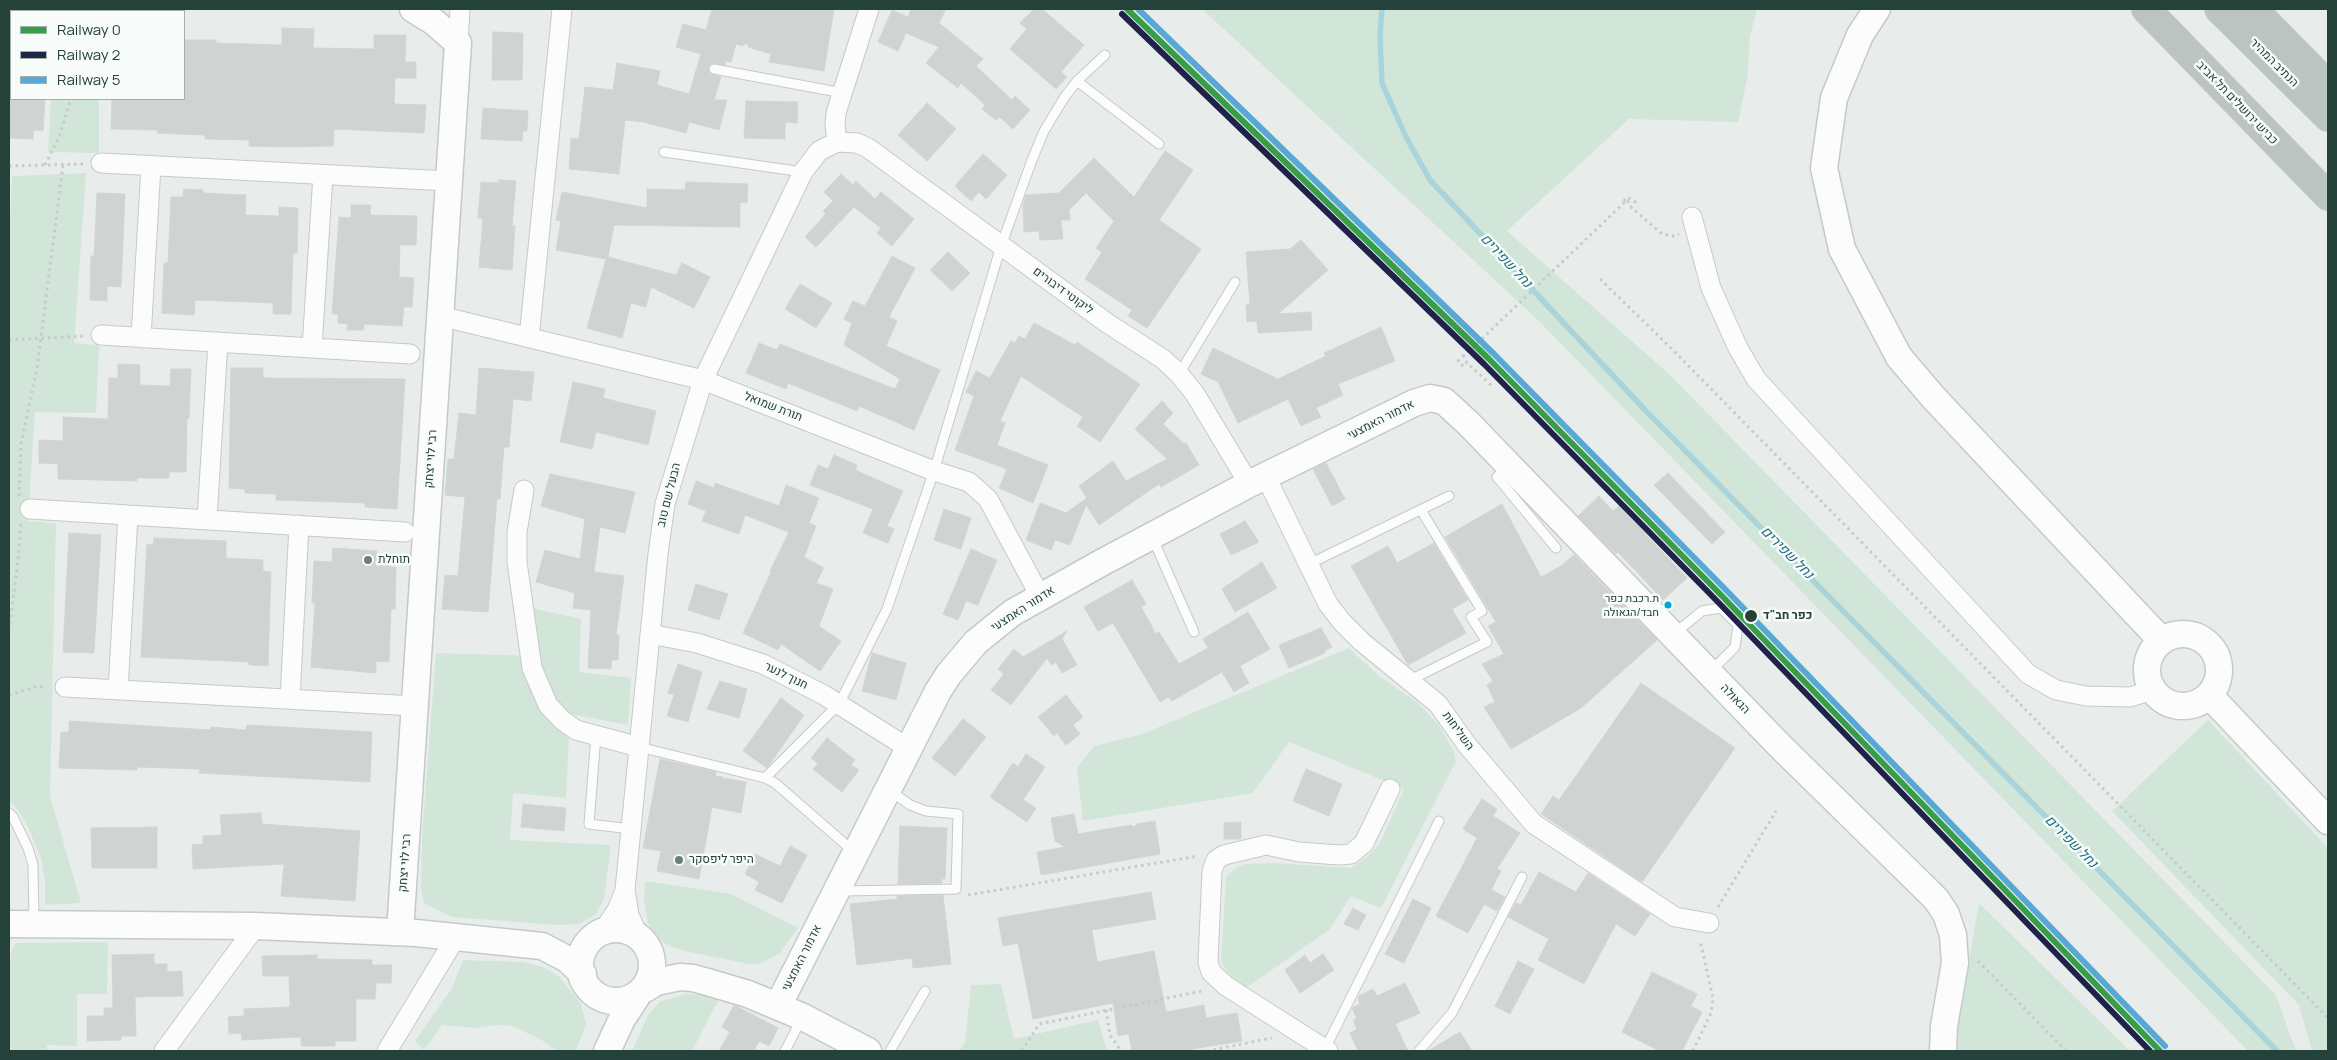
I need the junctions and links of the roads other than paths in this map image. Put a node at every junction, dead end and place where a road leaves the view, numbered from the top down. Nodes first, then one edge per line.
1 (412, 9) edge
2 (460, 9) edge
3 (562, 9) edge
4 (869, 9) edge
5 (1877, 9) edge
6 (2146, 9) edge
7 (2219, 9) edge
8 (2253, 9) edge
9 (458, 43) junction
10 (1105, 55) dead end
11 (714, 69) dead end
12 (1077, 82) junction
13 (2328, 85) edge
14 (843, 93) junction
15 (2328, 117) edge
16 (837, 142) junction
17 (1159, 144) dead end
18 (664, 152) dead end
19 (101, 163) road end
20 (152, 166) junction
21 (803, 172) junction
22 (323, 175) junction
23 (449, 181) junction
24 (2328, 196) edge
25 (1692, 217) road end
26 (1001, 246) junction
27 (1235, 282) dead end
28 (440, 316) junction
29 (101, 335) road end
30 (142, 338) junction
31 (529, 338) junction
32 (218, 342) junction
33 (312, 348) junction
34 (410, 354) dead end
35 (1178, 374) junction
36 (702, 380) junction
37 (1444, 401) joint
38 (1508, 465) junction
39 (934, 471) junction
40 (1258, 481) junction
41 (524, 490) dead end
42 (1449, 496) dead end
43 (1421, 510) junction
44 (24, 511) road end
45 (128, 515) junction
46 (207, 520) junction
47 (298, 525) junction
48 (405, 532) dead end
49 (1152, 536) junction
50 (1556, 548) dead end
51 (1309, 564) junction
52 (1040, 596) junction
53 (1194, 632) dead end
54 (650, 634) junction
55 (1672, 635) junction
56 (2162, 641) junction
57 (1709, 673) junction
58 (1410, 680) junction
59 (2151, 686) junction
60 (64, 687) road end
61 (118, 690) junction
62 (2209, 695) junction
63 (290, 700) junction
64 (839, 704) junction
65 (415, 706) junction
66 (596, 735) junction
67 (639, 747) junction
68 (908, 748) junction
69 (764, 778) junction
70 (888, 789) junction
71 (1390, 789) dead end
72 (9, 813) edge
73 (1439, 821) dead end
74 (2328, 822) edge
75 (631, 829) junction
76 (855, 853) junction
77 (1522, 877) dead end
78 (625, 890) junction
79 (836, 891) junction
80 (1709, 923) dead end
81 (21, 924) edge
82 (256, 926) junction
83 (400, 932) junction
84 (600, 933) junction
85 (456, 937) junction
86 (643, 944) junction
87 (535, 945) junction
88 (693, 978) junction
89 (588, 982) junction
90 (925, 991) dead end
91 (641, 992) junction
92 (778, 1006) junction
93 (803, 1016) junction
94 (1943, 1039) edge
95 (1304, 1045) edge
96 (1327, 1050) edge
97 (164, 1051) edge
98 (387, 1051) edge
99 (606, 1051) edge
100 (785, 1051) edge
101 (868, 1051) edge
102 (890, 1051) edge
103 (1419, 1051) edge
104 (1933, 1051) edge

1 - 9 main road
2 - 9 street
3 - 31 street
4 - 14 street
5 - 56 main road
6 - 24 highway, כביש ירושלים תל אביב
7 - 15 highway, הנתיב המהיר
8 - 13 highway
9 - 23 main road, רבי לוי יצחק
10 - 12 lane
11 - 14 lane
12 - 17 lane
12 - 26 lane
14 - 16 street
16 - 21 street, הבעל שם טוב
16 - 26 street, ליקוטי דיבורים
18 - 21 lane
19 - 20 street
20 - 22 street
20 - 30 street
21 - 36 street, הבעל שם טוב
22 - 23 street
22 - 33 street
23 - 28 main road, רבי לוי יצחק
25 - 59 street
26 - 35 street, ליקוטי דיבורים
26 - 39 lane
27 - 35 lane
28 - 31 street, תורת שמואל
28 - 65 main road, רבי לוי יצחק
29 - 30 street
30 - 32 street
31 - 36 street, תורת שמואל
32 - 33 street
32 - 46 street
33 - 34 street
35 - 40 street, ליקוטי דיבורים
36 - 39 street, תורת שמואל
36 - 54 street, הבעל שם טוב
37 - 38 main road, הגאולה
37 - 40 main road, אדמור האמצעי
38 - 50 lane
38 - 55 main road, הגאולה
39 - 52 street, תורת שמואל
39 - 64 lane
40 - 49 main road, אדמור האמצעי
40 - 51 street, השליחות
41 - 66 street
42 - 43 lane
43 - 51 lane
43 - 58 lane
44 - 45 street
45 - 46 street
45 - 61 street
46 - 47 street
47 - 48 street
47 - 63 street
49 - 52 main road, אדמור האמצעי
49 - 53 lane
51 - 58 street, השליחות
52 - 68 main road, אדמור האמצעי
54 - 64 street, חנוך לנער
54 - 67 street, הבעל שם טוב
55 - 57 main road, הגאולה
55 - 57 lane
56 - 59 main road
56 - 62 main road
57 - 94 main road, הגאולה
58 - 80 street, השליחות
59 - 62 main road
60 - 61 street
61 - 63 street
62 - 74 main road
63 - 65 street
64 - 68 street, חנוך לנער
64 - 69 lane
65 - 83 main road, רבי לוי יצחק
66 - 67 street
66 - 75 lane
67 - 69 lane
67 - 75 street, הבעל שם טוב
68 - 70 main road, אדמור האמצעי
69 - 76 lane
70 - 76 main road, אדמור האמצעי
70 - 79 lane
71 - 95 street
72 - 81 lane
73 - 96 lane
75 - 78 street, הבעל שם טוב
76 - 79 main road, אדמור האמצעי
77 - 103 lane
78 - 84 street, הבעל שם טוב
78 - 86 street, הבעל שם טוב
79 - 92 main road, אדמור האמצעי
81 - 82 main road
82 - 83 main road
82 - 97 street
83 - 85 main road
84 - 86 main road
84 - 87 main road
84 - 89 main road
85 - 87 main road
85 - 98 street
86 - 88 main road
86 - 91 main road
87 - 89 main road
88 - 91 main road
88 - 92 main road
89 - 91 main road
89 - 99 main road
90 - 102 lane
91 - 99 main road
92 - 93 main road
93 - 100 lane
93 - 101 main road
94 - 104 main road, הגאולה
95 - 96 street

